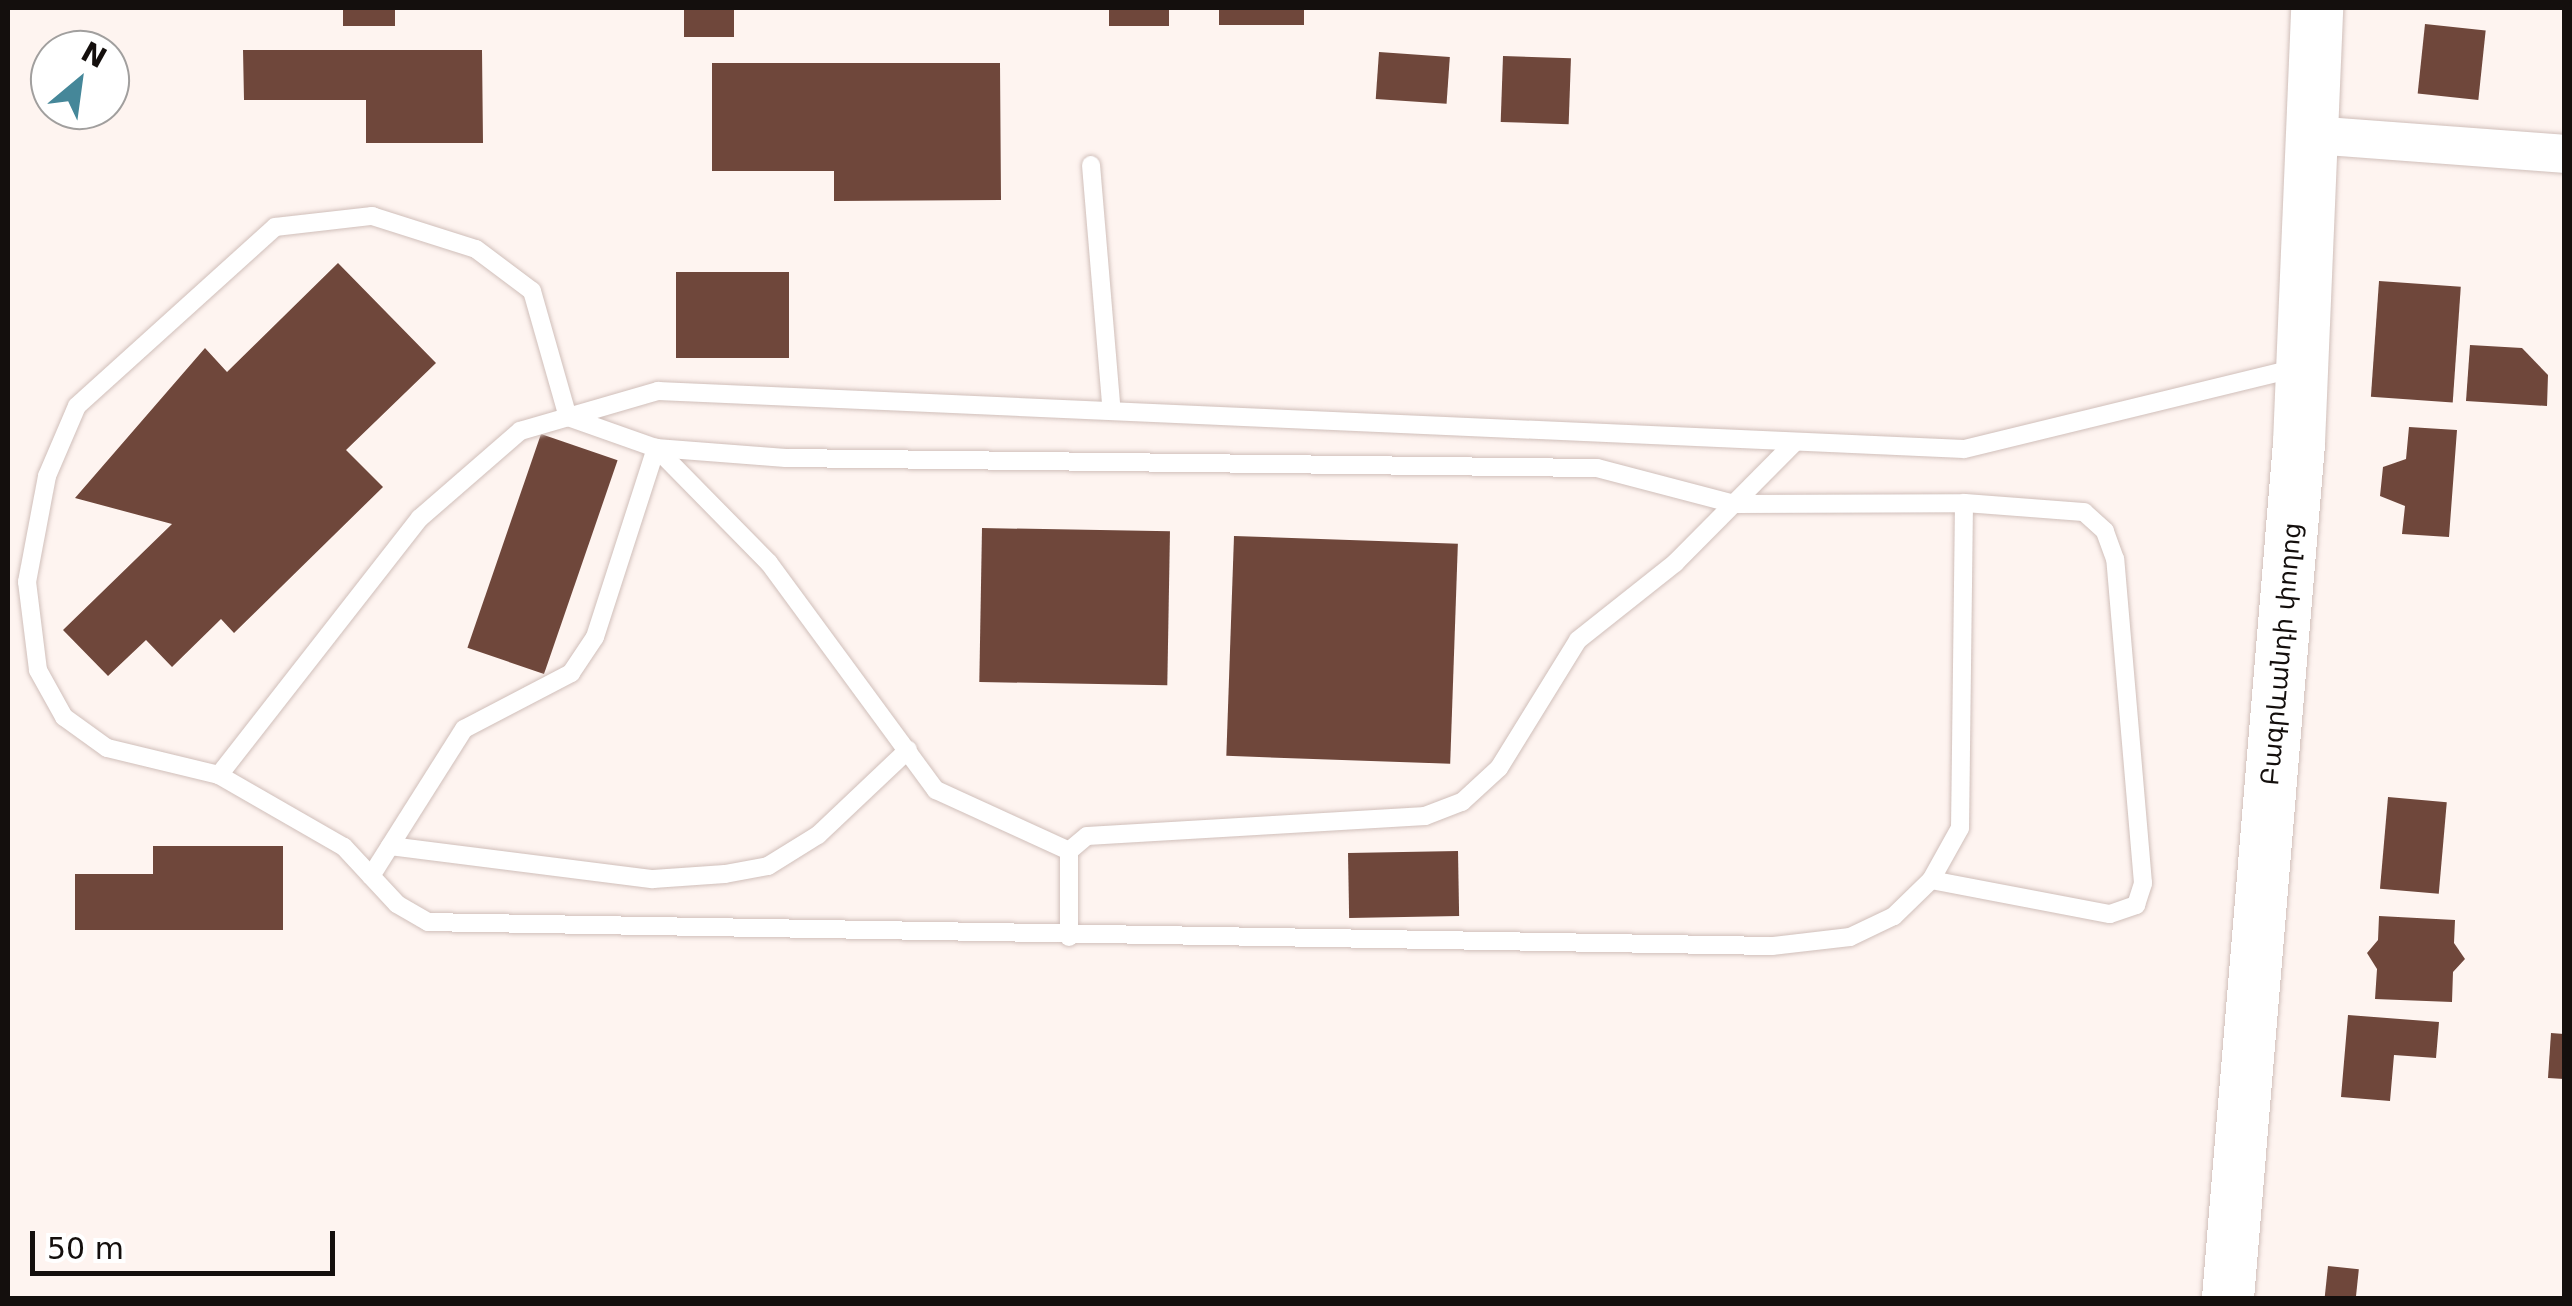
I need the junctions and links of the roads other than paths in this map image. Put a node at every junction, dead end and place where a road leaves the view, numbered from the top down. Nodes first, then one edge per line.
1 (2316, 8) edge
2 (2313, 135) junction
3 (2564, 154) edge
4 (1092, 166) dead end
5 (2302, 367) junction
6 (1111, 405) junction
7 (568, 416) junction
8 (1794, 443) junction
9 (656, 448) junction
10 (1964, 503) junction
11 (1734, 504) junction
12 (908, 750) junction
13 (219, 775) junction
14 (390, 846) junction
15 (1069, 850) junction
16 (371, 876) junction
17 (1931, 880) junction
18 (1069, 936) junction
19 (2228, 1298) edge

1 - 2 main road, Բագրևանդի փողոց
2 - 3 street
2 - 5 main road, Բագրևանդի փողոց
4 - 6 lane
5 - 8 lane
5 - 19 main road, Բագրևանդի փողոց
6 - 7 lane
6 - 8 lane
7 - 9 lane
7 - 13 lane
7 - 13 lane
8 - 11 lane
9 - 11 lane
9 - 12 lane
9 - 14 lane
10 - 11 lane
10 - 17 lane
10 - 17 lane
11 - 15 lane
12 - 14 lane
12 - 15 lane
13 - 16 lane
14 - 16 lane
15 - 18 lane
16 - 18 lane
17 - 18 lane

